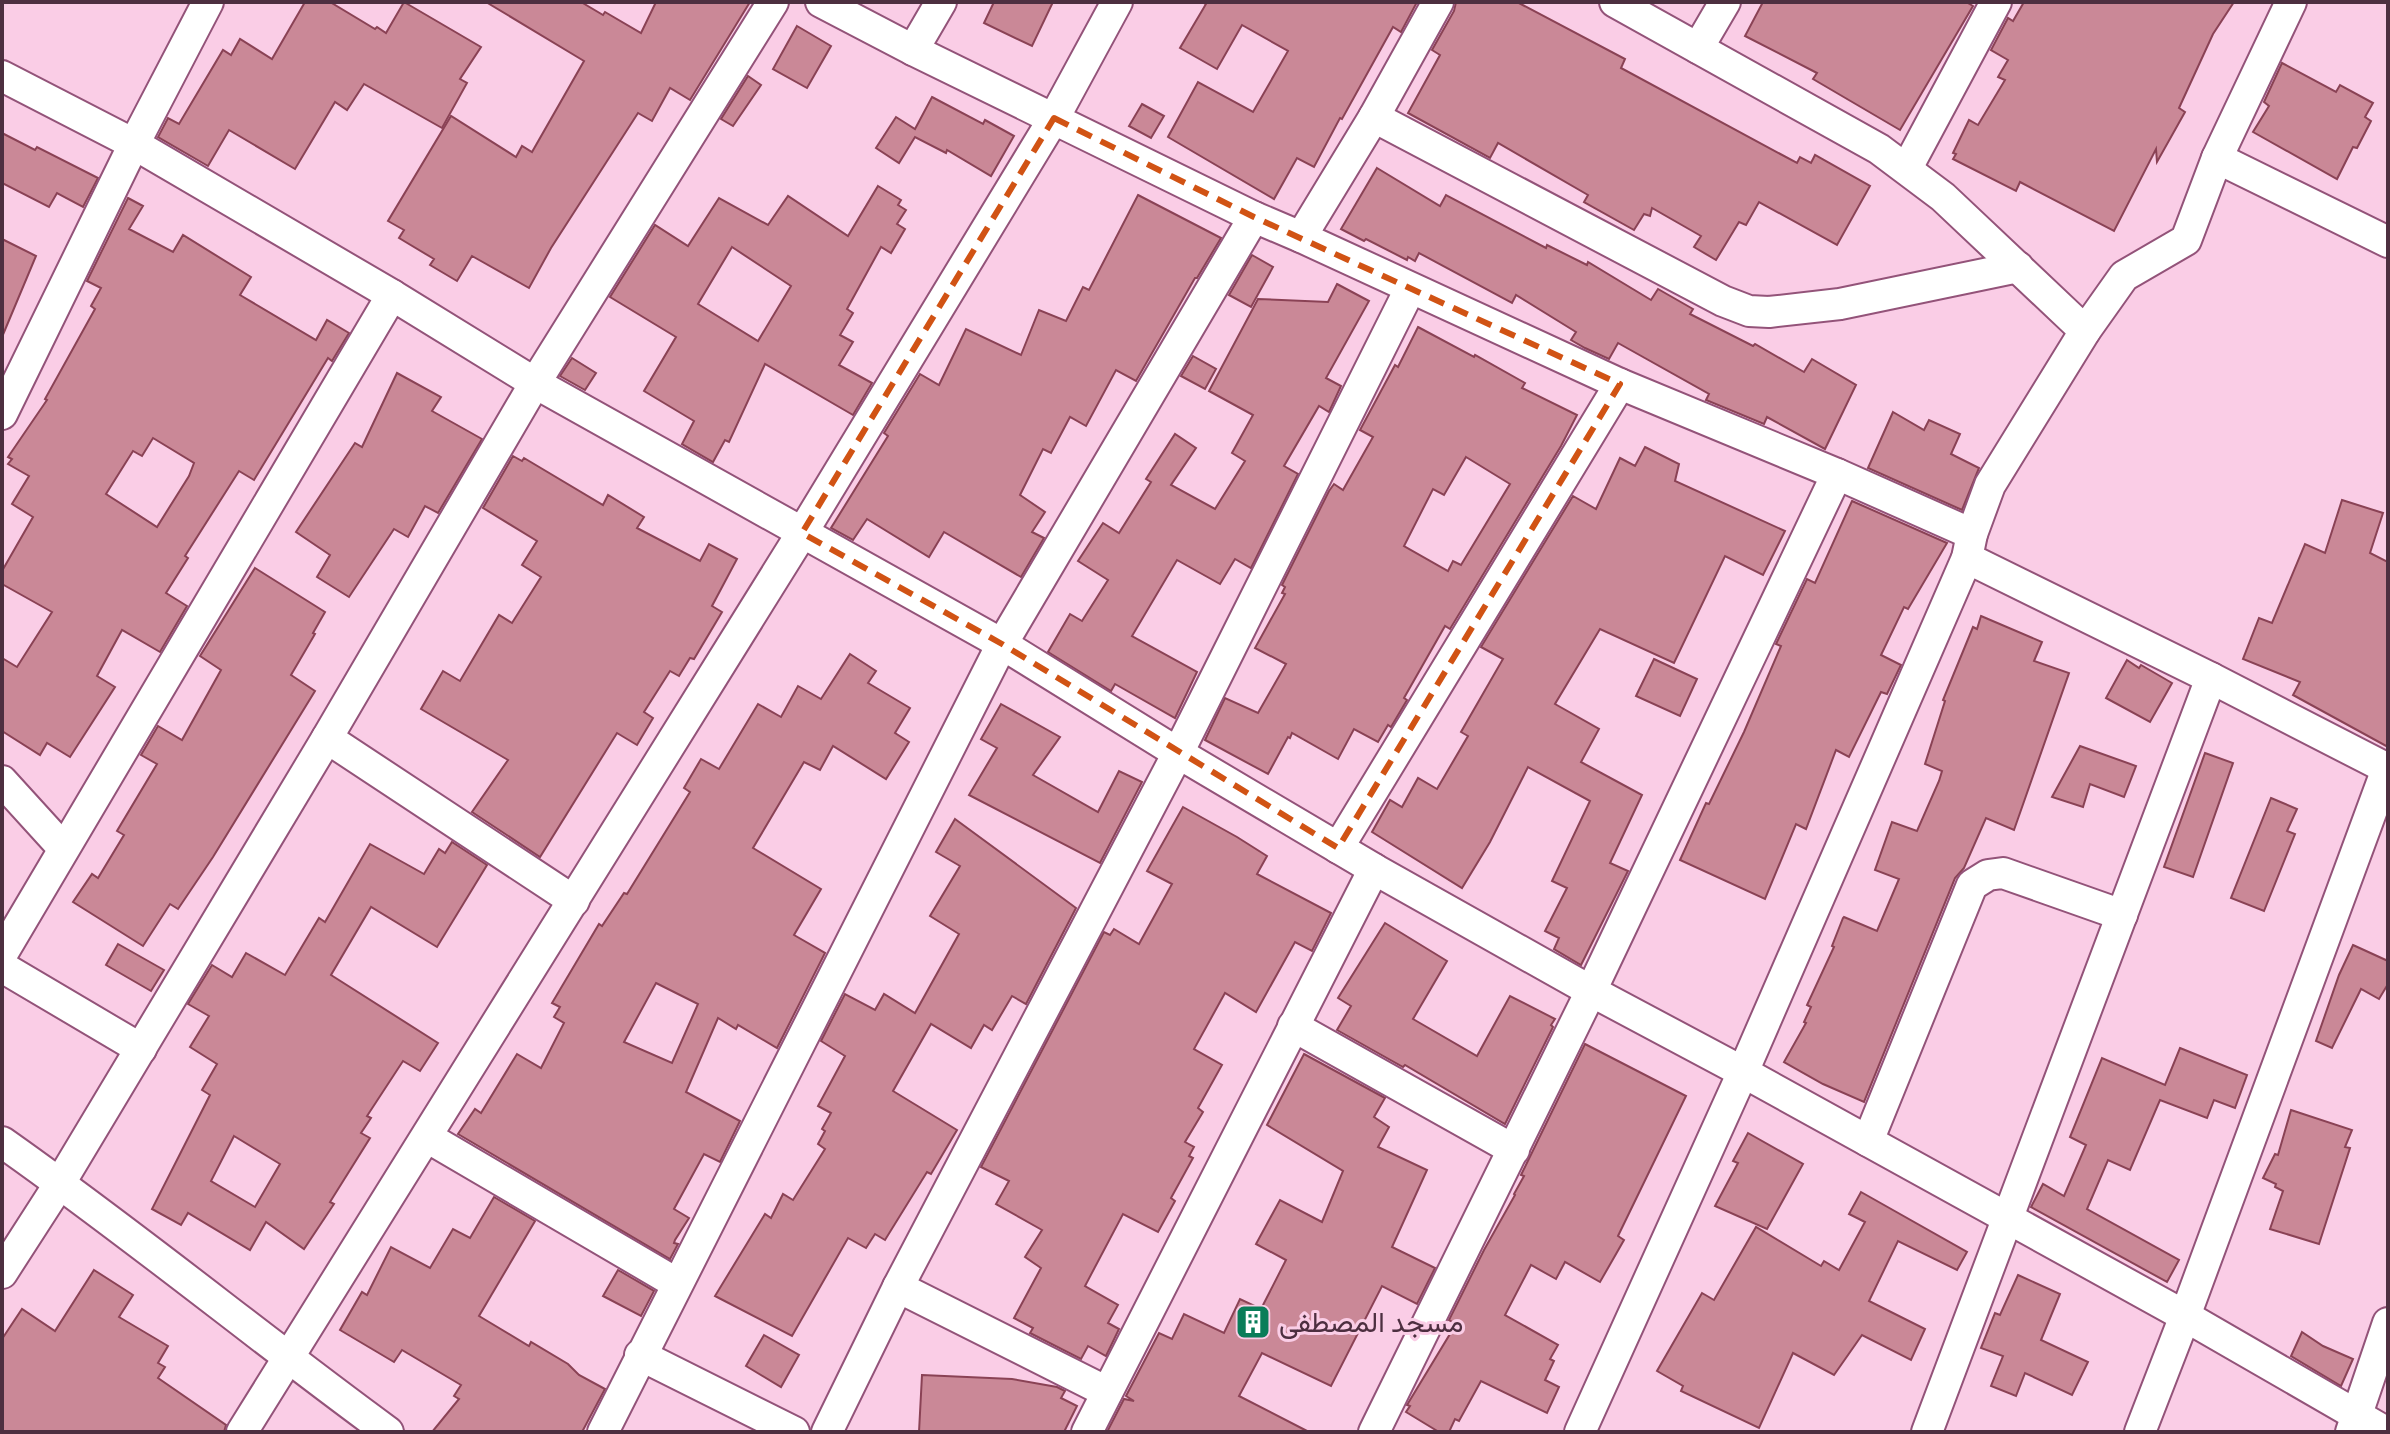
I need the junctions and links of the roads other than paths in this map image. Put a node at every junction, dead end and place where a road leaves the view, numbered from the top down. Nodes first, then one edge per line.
1 (208, 2) edge
2 (773, 2) edge
3 (821, 2) edge
4 (941, 2) edge
5 (1117, 2) edge
6 (1438, 2) edge
7 (1615, 2) edge
8 (1725, 2) edge
9 (1996, 2) edge
10 (2291, 2) edge
11 (1698, 48) junction
12 (913, 50) junction
13 (2, 76) edge
14 (1374, 117) junction
15 (1054, 118) junction
16 (134, 144) junction
17 (2217, 158) junction
18 (1907, 168) junction
19 (1254, 217) junction
20 (1301, 237) junction
21 (2388, 242) edge
22 (2018, 267) junction
23 (1410, 289) junction
24 (392, 295) junction
25 (2085, 331) junction
26 (535, 383) junction
27 (1620, 384) junction
28 (2, 414) edge
29 (1837, 474) junction
30 (802, 533) junction
31 (1969, 546) junction
32 (1002, 644) junction
33 (2211, 678) junction
34 (327, 738) junction
35 (1178, 753) junction
36 (2387, 769) edge
37 (2, 781) edge
38 (63, 848) junction
39 (1338, 848) junction
40 (1374, 869) junction
41 (574, 901) junction
42 (2122, 915) junction
43 (2, 954) edge
44 (2, 967) edge
45 (1591, 991) junction
46 (1293, 1026) junction
47 (141, 1049) junction
48 (1743, 1072) junction
49 (427, 1137) junction
50 (1868, 1141) junction
51 (2, 1142) edge
52 (1514, 1150) junction
53 (60, 1183) junction
54 (2007, 1218) junction
55 (2, 1273) edge
56 (676, 1283) junction
57 (898, 1287) junction
58 (2185, 1316) junction
59 (2388, 1323) edge
60 (640, 1355) junction
61 (288, 1359) junction
62 (1107, 1392) junction
63 (2354, 1424) edge
64 (242, 1432) edge
65 (388, 1432) edge
66 (603, 1432) edge
67 (794, 1432) edge
68 (827, 1432) edge
69 (1087, 1432) edge
70 (1374, 1432) edge
71 (1580, 1432) edge
72 (1927, 1432) edge
73 (2140, 1432) edge
74 (2386, 1432) edge

1 - 16 street
2 - 26 street
3 - 12 street
4 - 12 street
5 - 15 street
6 - 14 street
7 - 11 street
8 - 11 street
9 - 18 street
10 - 17 street
11 - 18 street
12 - 15 street
13 - 16 street
14 - 20 street
14 - 22 street
15 - 19 street
15 - 30 street
16 - 24 street
16 - 28 street
17 - 21 street
17 - 25 street
18 - 22 street
19 - 20 street
19 - 32 street
20 - 23 street
22 - 25 street
23 - 27 street
23 - 35 street
24 - 26 street
24 - 38 street
25 - 31 street
26 - 30 street
26 - 34 street
27 - 29 street
27 - 39 street
29 - 31 street
29 - 45 street
30 - 32 street
30 - 41 street
31 - 33 street
31 - 48 street
32 - 35 street
32 - 56 street
33 - 36 street
33 - 42 street
34 - 41 street
34 - 47 street
35 - 39 street
35 - 57 street
36 - 58 street
37 - 38 street
38 - 43 street
39 - 40 street
40 - 45 street
40 - 46 street
41 - 49 street
42 - 50 street
42 - 54 street
44 - 47 street
45 - 48 street
45 - 52 street
46 - 52 street
46 - 62 street
47 - 53 street
48 - 50 street
48 - 71 street
49 - 56 street
49 - 61 street
50 - 54 street
51 - 53 street
52 - 70 street
53 - 55 street
53 - 61 street
54 - 58 street
54 - 72 street
56 - 60 street
57 - 62 street
57 - 68 street
58 - 63 street
58 - 73 street
59 - 63 street
60 - 66 street
60 - 67 street
61 - 64 street
61 - 65 street
62 - 69 street
63 - 74 street

